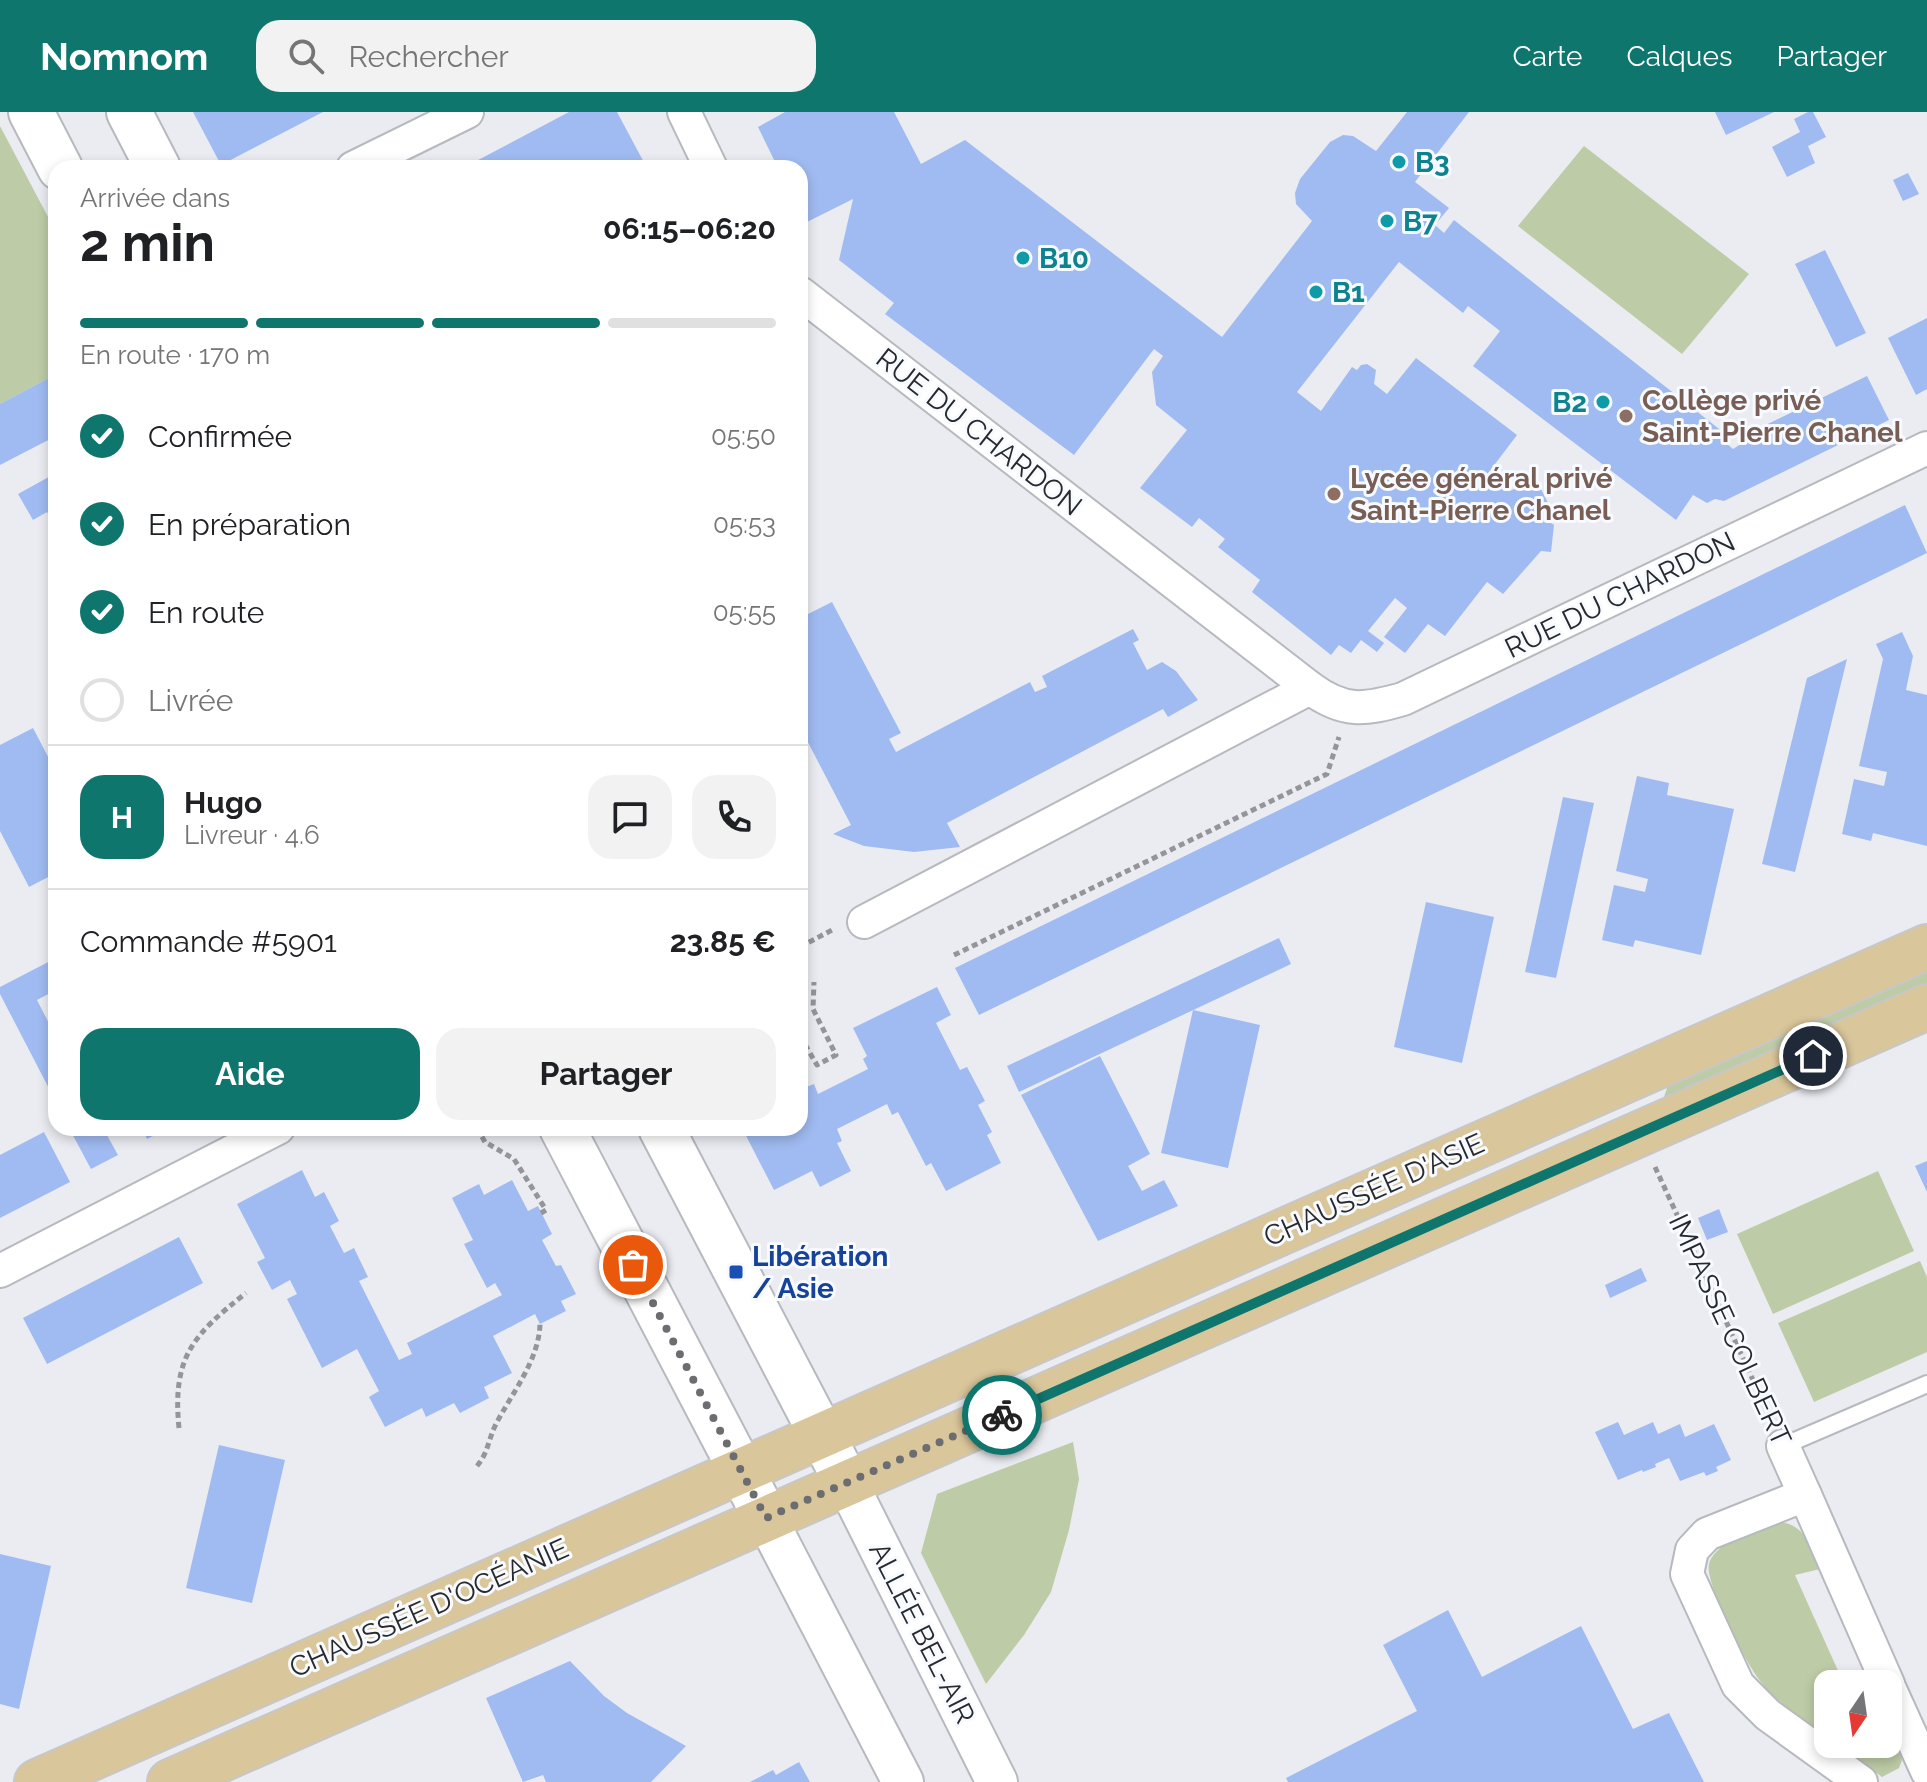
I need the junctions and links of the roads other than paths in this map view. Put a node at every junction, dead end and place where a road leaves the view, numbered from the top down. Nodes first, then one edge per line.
1 (31, 112) edge
2 (129, 112) edge
3 (467, 112) edge
4 (684, 112) edge
5 (56, 160) edge
6 (154, 160) edge
7 (369, 160) edge
8 (707, 160) edge
9 (808, 299) edge
10 (1927, 448) edge
11 (1310, 688) junction
12 (864, 922) dead end
13 (1927, 947) edge
14 (1927, 1007) edge
15 (262, 1136) edge
16 (566, 1136) edge
17 (665, 1136) edge
18 (0, 1271) edge
19 (1927, 1384) edge
20 (821, 1434) junction
21 (1783, 1446) joint
22 (740, 1470) junction
23 (847, 1483) junction
24 (1805, 1495) junction
25 (766, 1518) junction
26 (1882, 1670) edge
27 (1902, 1715) edge
28 (1927, 1771) edge
29 (37, 1782) edge
30 (170, 1782) edge
31 (903, 1782) edge
32 (997, 1782) edge
33 (1861, 1782) edge

1 - 5 main road
2 - 6 main road
3 - 7 street
4 - 8 street
9 - 11 street, RUE DU CHARDON
10 - 11 street, RUE DU CHARDON
11 - 12 street
13 - 20 main road, CHAUSSÉE D'ASIE
14 - 23 main road, CHAUSSÉE D'ASIE
15 - 18 street
16 - 22 main road
17 - 20 main road
19 - 21 lane
20 - 22 main road, CHAUSSÉE D'OCÉANIE
20 - 23 main road
21 - 24 street, IMPASSE COLBERT
22 - 25 main road
22 - 29 main road, CHAUSSÉE D'OCÉANIE
23 - 25 main road, CHAUSSÉE D'OCÉANIE
23 - 32 street, ALLÉE BEL-AIR
24 - 26 street, IMPASSE COLBERT
24 - 33 street
25 - 30 main road, CHAUSSÉE D'OCÉANIE
25 - 31 street
27 - 28 street, IMPASSE COLBERT

